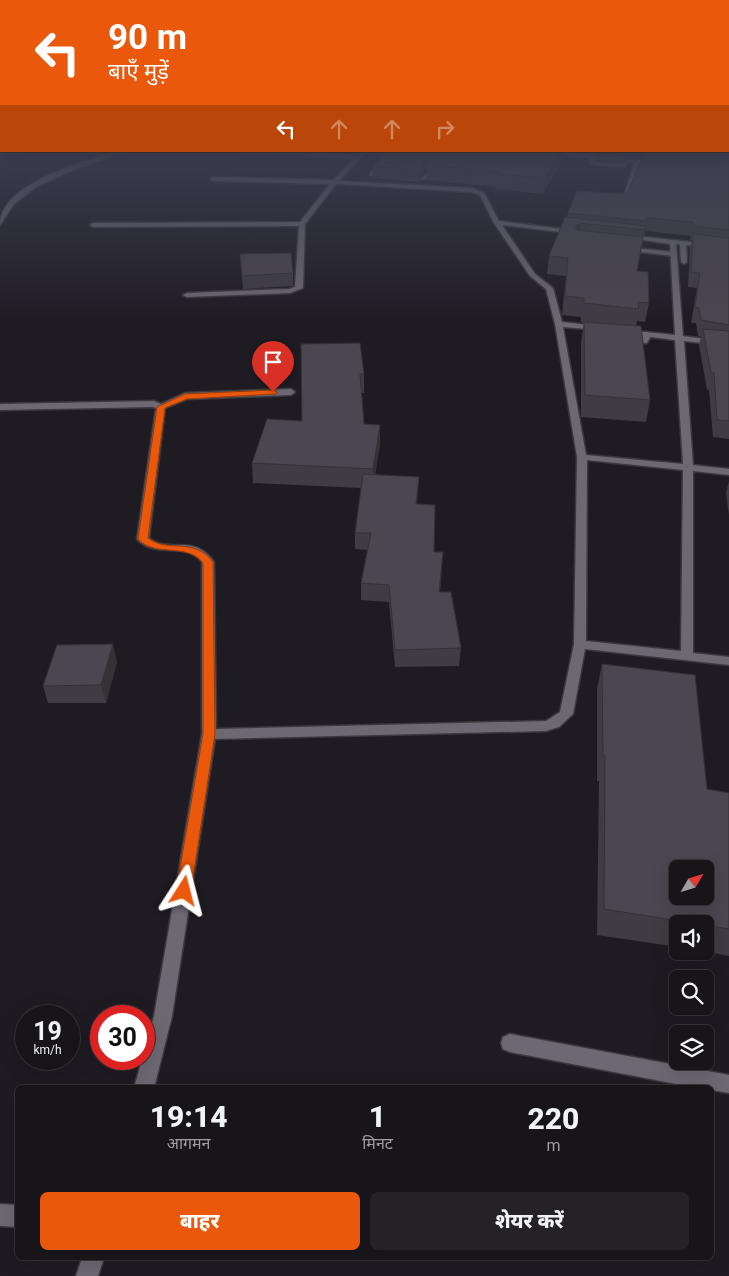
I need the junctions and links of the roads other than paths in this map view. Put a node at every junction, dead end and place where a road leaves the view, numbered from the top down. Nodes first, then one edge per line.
1 (11, 204) edge
2 (318, 204) edge
3 (487, 204) edge
4 (0, 223) edge
5 (497, 223) junction
6 (302, 224) junction
7 (92, 225) dead end
8 (585, 233) edge
9 (614, 236) edge
10 (678, 243) junction
11 (617, 248) edge
12 (729, 248) edge
13 (674, 254) junction
14 (684, 262) dead end
15 (187, 295) dead end
16 (559, 324) junction
17 (608, 330) edge
18 (618, 331) edge
19 (648, 334) junction
20 (678, 338) junction
21 (615, 341) edge
22 (729, 344) edge
23 (291, 392) dead end
24 (0, 407) edge
25 (161, 407) junction
26 (582, 457) junction
27 (688, 468) junction
28 (729, 472) edge
29 (580, 644) junction
30 (687, 655) junction
31 (729, 661) edge
32 (209, 734) junction
33 (510, 1042) dead end
34 (729, 1084) edge
35 (145, 1085) edge
36 (0, 1215) edge
37 (15, 1216) edge
38 (92, 1260) edge
39 (87, 1276) edge

1 - 4 street
2 - 6 street
3 - 5 street
5 - 8 street
5 - 16 street
6 - 7 street
6 - 15 street
9 - 10 street
10 - 12 street
10 - 13 street
10 - 14 street
11 - 13 street
13 - 20 street
16 - 17 street
16 - 26 street
18 - 19 street
19 - 20 street
19 - 21 street
20 - 22 street
20 - 27 street
23 - 25 street
24 - 25 street
25 - 32 street
26 - 27 street
26 - 29 street
27 - 28 street
27 - 30 street
29 - 30 street
29 - 32 street
30 - 31 street
32 - 35 street
33 - 34 street
36 - 37 street
38 - 39 street

